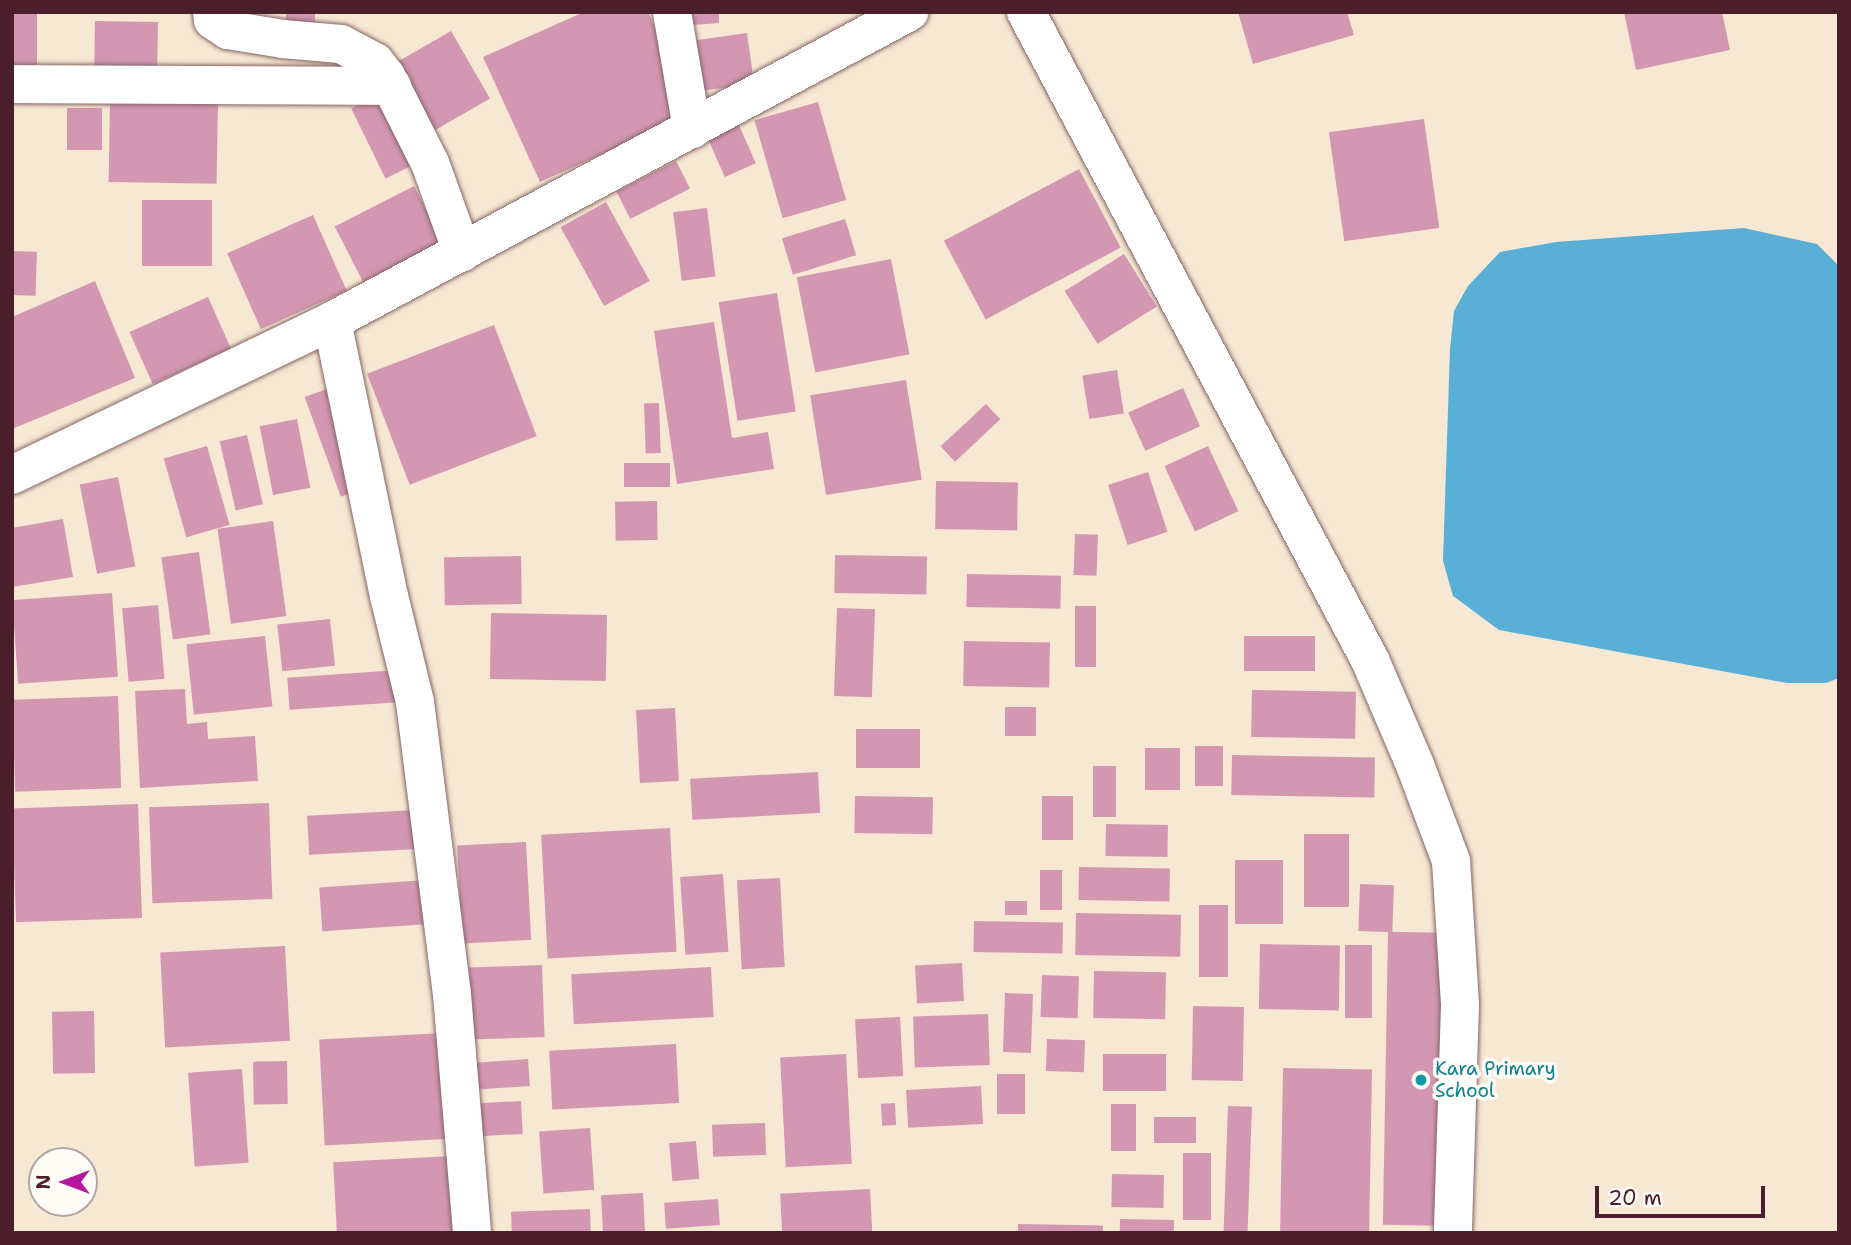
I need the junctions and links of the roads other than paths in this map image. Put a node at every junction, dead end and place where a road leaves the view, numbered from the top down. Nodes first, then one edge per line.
1 (212, 12) edge
2 (672, 12) edge
3 (909, 12) edge
4 (1026, 12) edge
5 (12, 83) edge
6 (392, 86) junction
7 (692, 129) junction
8 (463, 252) junction
9 (332, 321) junction
10 (12, 475) edge
11 (472, 1233) edge
12 (1453, 1233) edge

1 - 6 street
2 - 7 street
3 - 7 street
4 - 12 street
5 - 6 street
6 - 8 street
7 - 8 street
8 - 9 street
9 - 10 street
9 - 11 street

